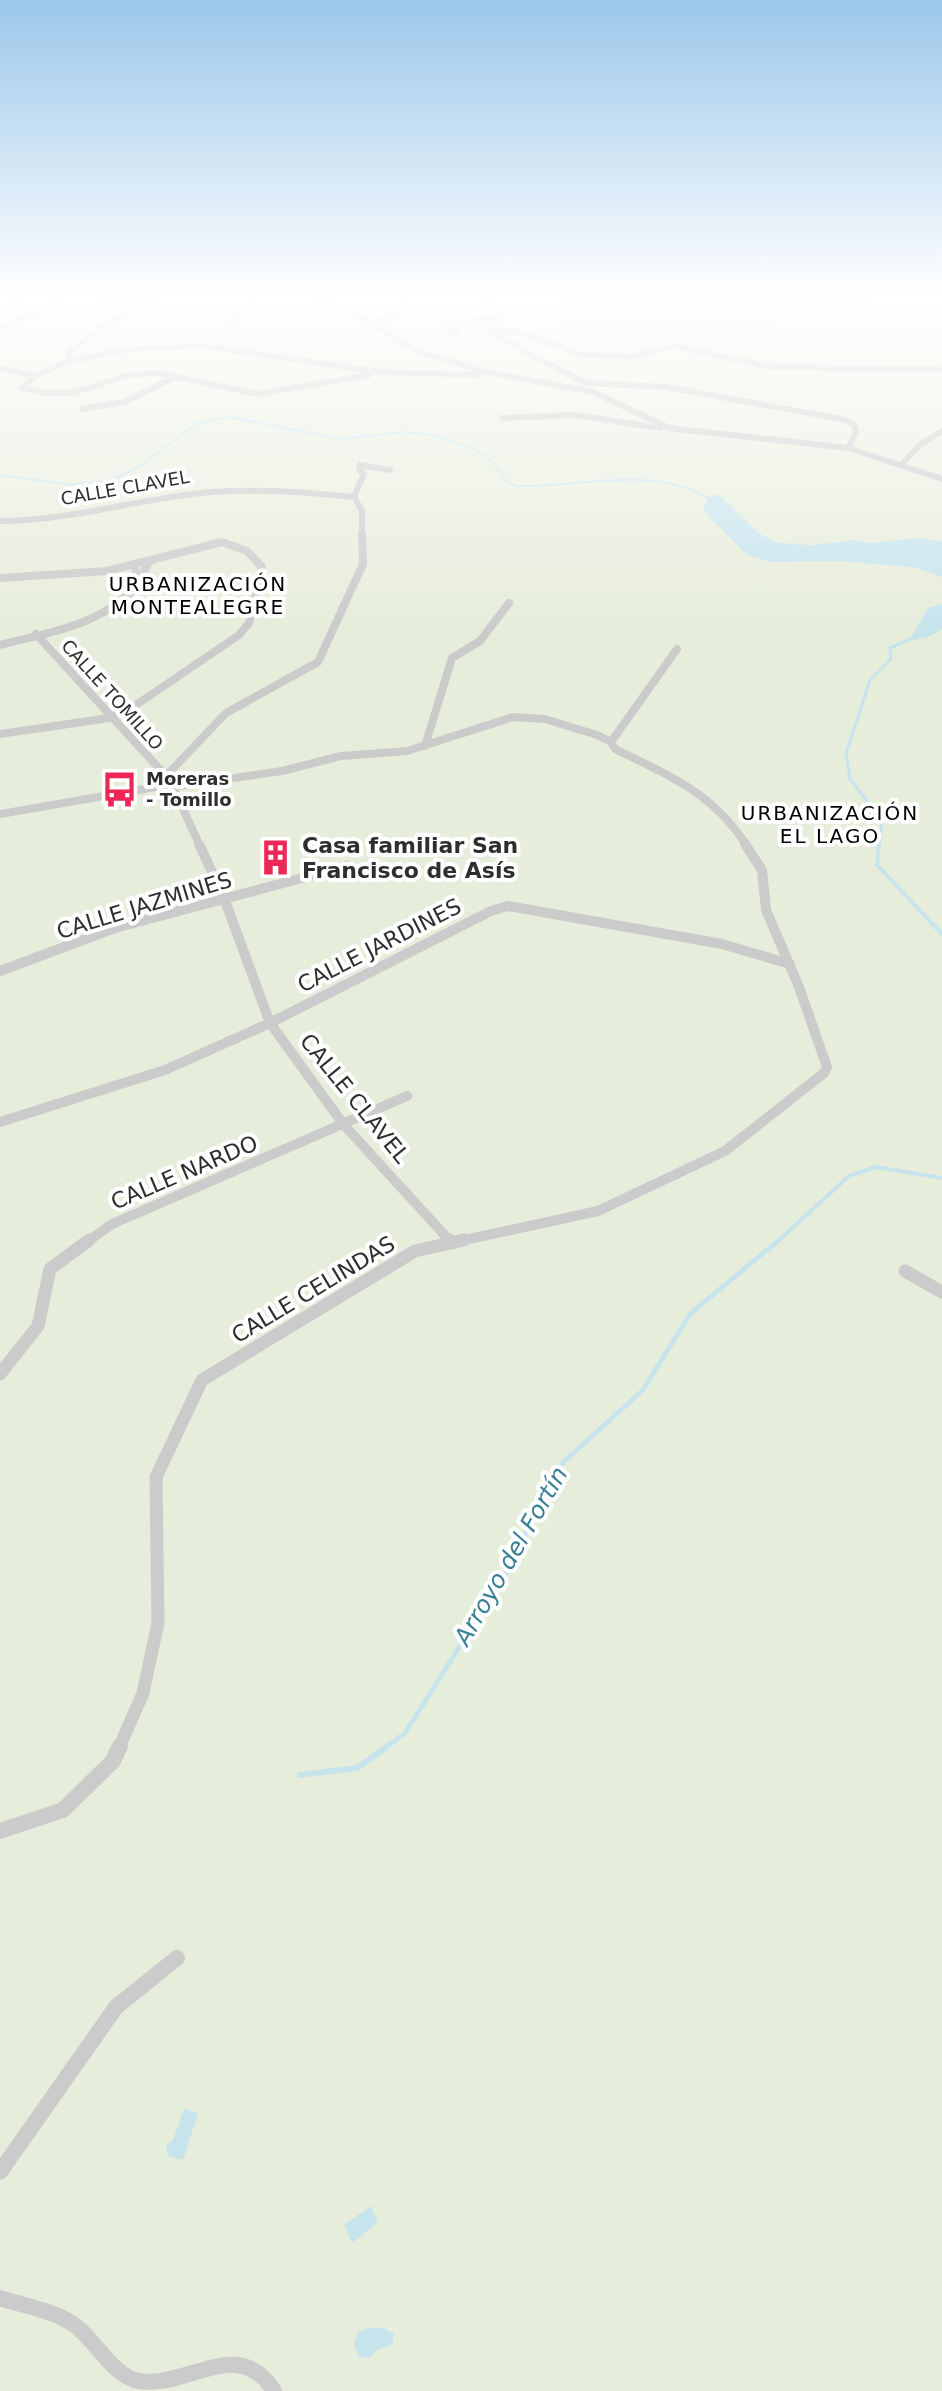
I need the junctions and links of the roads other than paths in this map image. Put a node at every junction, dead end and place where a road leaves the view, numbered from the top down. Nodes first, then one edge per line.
1 (115, 404) edge
2 (615, 404) edge
3 (757, 404) edge
4 (82, 409) dead end
5 (502, 418) dead end
6 (652, 426) junction
7 (942, 431) edge
8 (848, 448) junction
9 (901, 465) junction
10 (390, 470) dead end
11 (942, 479) edge
12 (354, 497) junction
13 (0, 521) edge
14 (150, 561) junction
15 (134, 565) junction
16 (0, 578) edge
17 (132, 591) junction
18 (509, 603) dead end
19 (36, 634) junction
20 (0, 645) edge
21 (677, 649) dead end
22 (109, 718) junction
23 (0, 734) edge
24 (611, 742) junction
25 (425, 746) junction
26 (171, 784) junction
27 (0, 814) edge
28 (347, 866) dead end
29 (224, 898) junction
30 (790, 964) junction
31 (0, 971) edge
32 (270, 1023) junction
33 (407, 1096) dead end
34 (0, 1122) edge
35 (344, 1125) junction
36 (452, 1243) junction
37 (905, 1271) dead end
38 (942, 1292) edge
39 (0, 1374) edge
40 (0, 1831) edge
41 (177, 1958) dead end
42 (0, 2172) edge
43 (0, 2298) edge
44 (274, 2391) edge

1 - 4 street
2 - 6 street
3 - 8 street
5 - 6 street
6 - 8 street
7 - 9 street
8 - 9 street
9 - 11 street
10 - 12 street
12 - 13 street, CALLE CLAVEL
12 - 26 street
14 - 15 street
14 - 17 street
14 - 22 street
15 - 16 street
15 - 17 street
17 - 19 street
18 - 25 street
19 - 20 street
19 - 22 street, CALLE TOMILLO
21 - 24 street
22 - 23 street
22 - 26 street, CALLE TOMILLO
24 - 25 street, CALLE CELINDAS
24 - 30 street, CALLE CELINDAS
25 - 26 street, CALLE CELINDAS
26 - 27 street, CALLE CELINDAS
26 - 29 street, CALLE CLAVEL
28 - 29 street, CALLE JAZMINES
29 - 31 street, CALLE JAZMINES
29 - 32 street, CALLE CLAVEL
30 - 32 street, CALLE JARDINES
30 - 36 street, CALLE CELINDAS
32 - 34 street, CALLE JARDINES
32 - 35 street, CALLE CLAVEL
33 - 35 street, CALLE NARDO
35 - 36 street, CALLE CLAVEL
35 - 39 street, CALLE NARDO
36 - 40 street, CALLE CELINDAS
37 - 38 street
41 - 42 street
43 - 44 street

